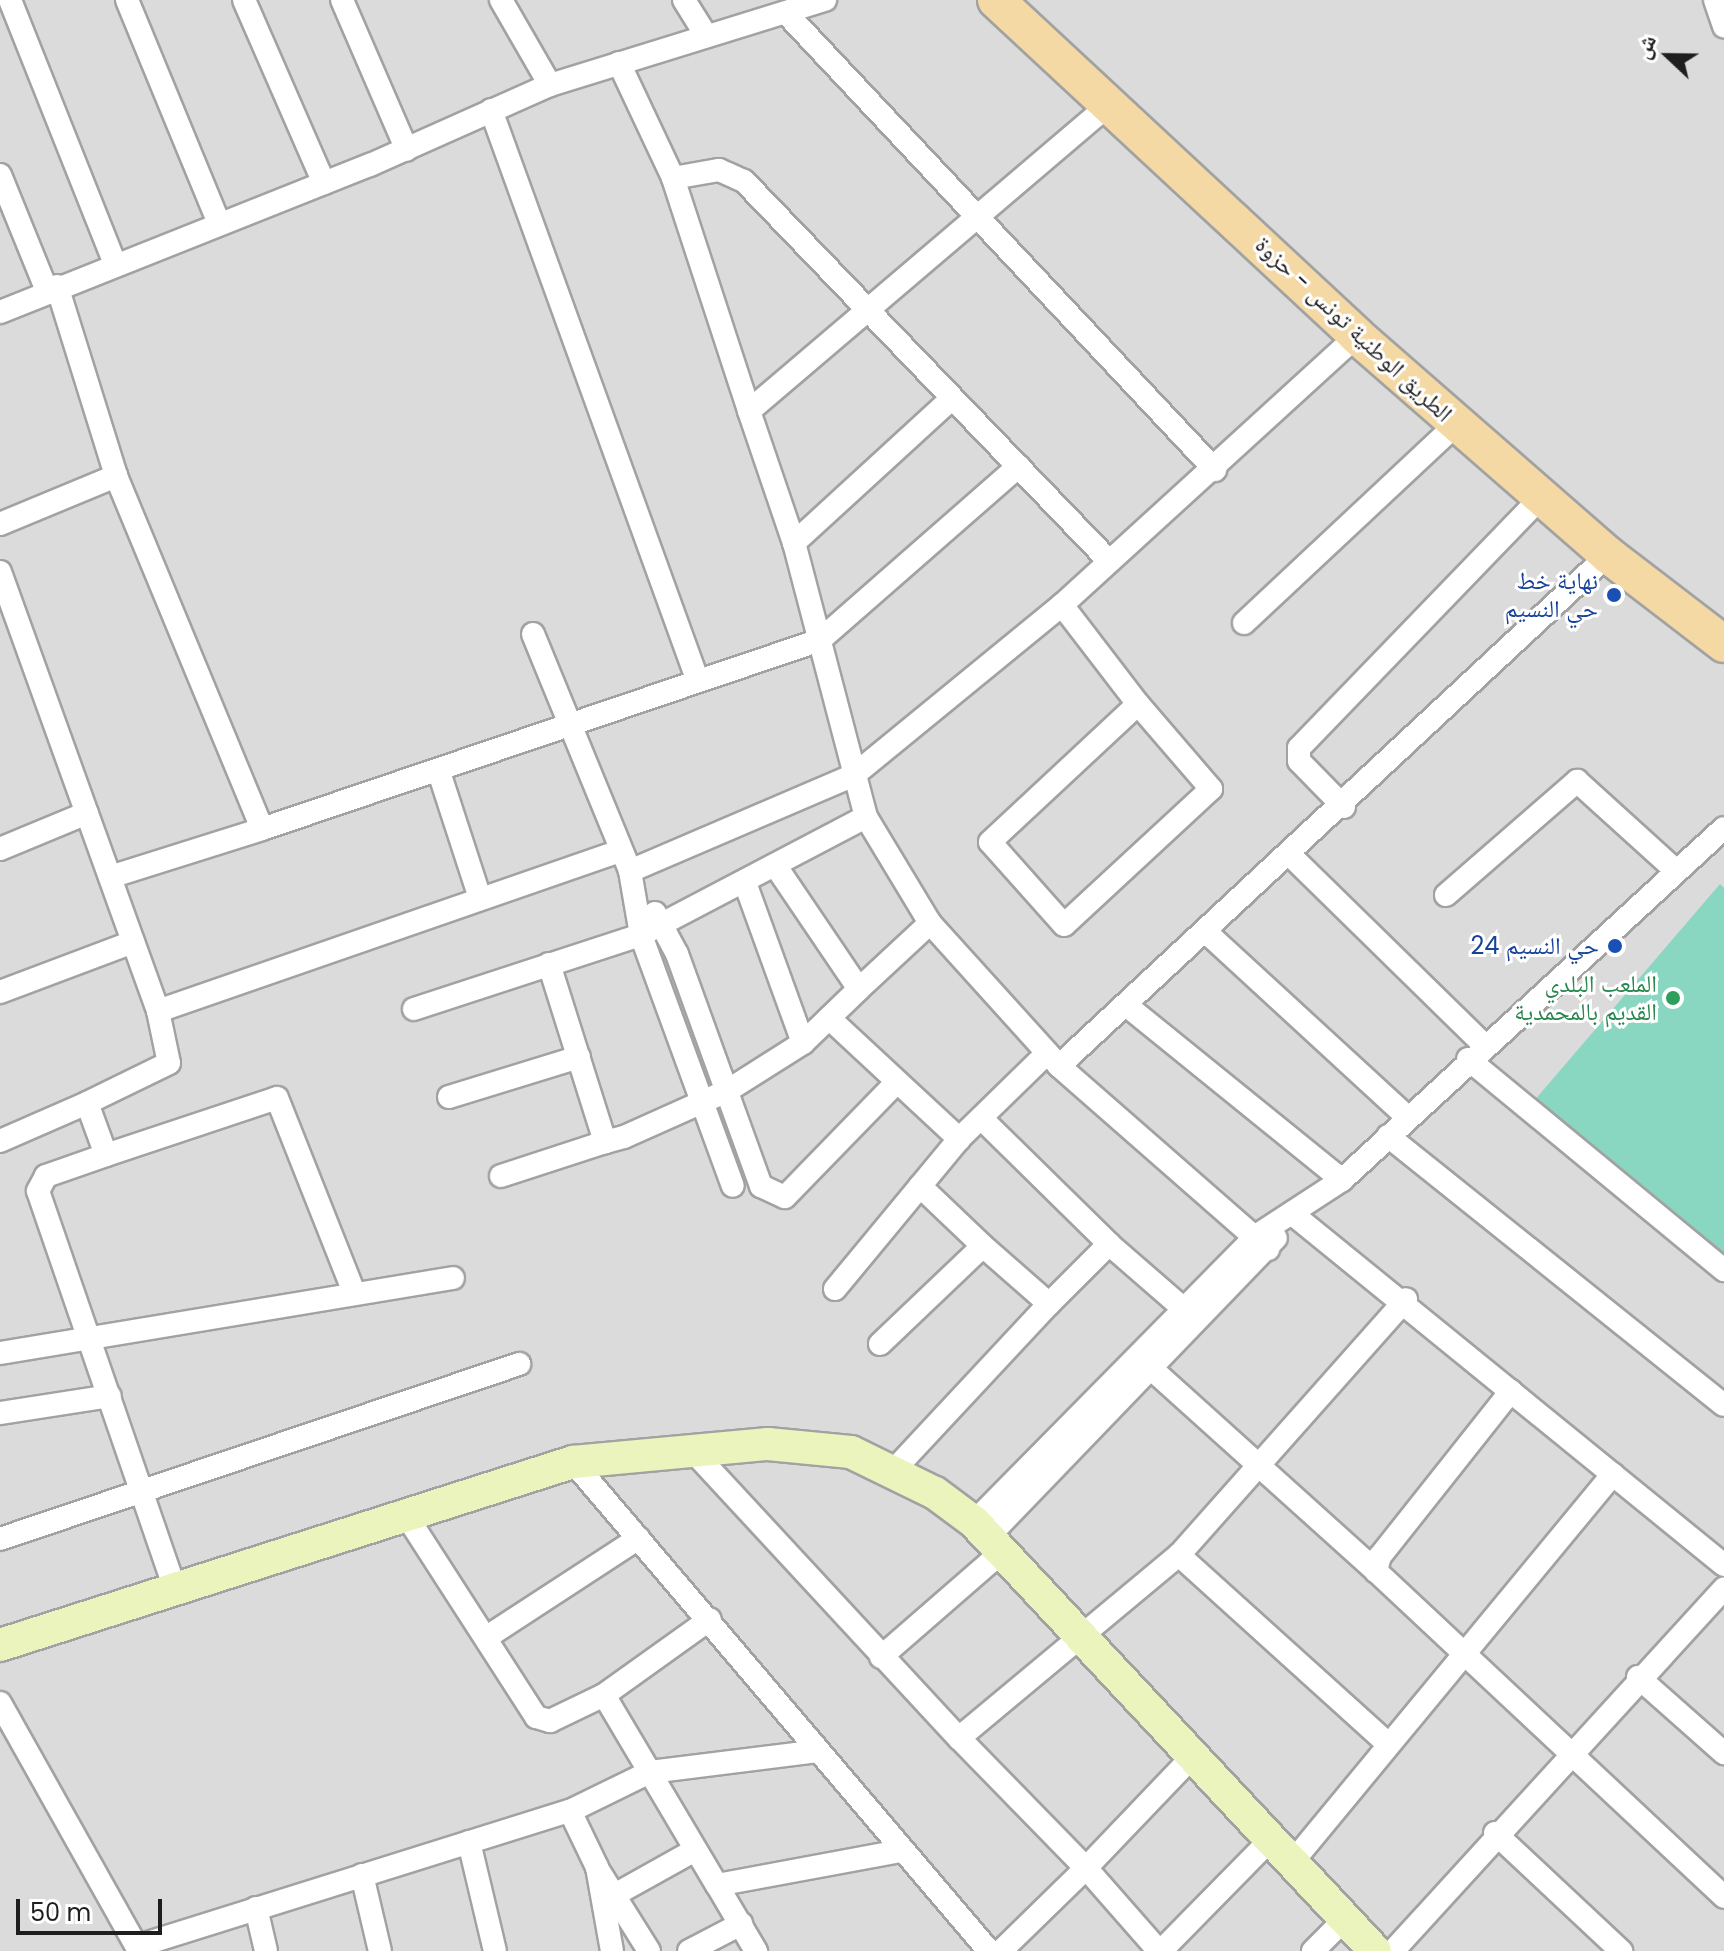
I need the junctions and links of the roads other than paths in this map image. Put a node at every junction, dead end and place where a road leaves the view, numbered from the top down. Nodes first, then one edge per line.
1 (127, 0) edge
2 (244, 0) edge
3 (342, 0) edge
4 (501, 0) edge
5 (684, 0) edge
6 (825, 0) edge
7 (996, 0) edge
8 (1715, 0) edge
9 (10, 2) edge
10 (786, 13) junction
11 (1724, 26) edge
12 (705, 33) junction
13 (619, 63) junction
14 (550, 85) junction
15 (1112, 102) junction
16 (491, 110) junction
17 (407, 150) junction
18 (0, 175) edge
19 (673, 178) junction
20 (324, 183) junction
21 (974, 220) junction
22 (218, 221) junction
23 (114, 262) junction
24 (52, 288) junction
25 (870, 311) junction
26 (0, 312) edge
27 (1357, 336) junction
28 (951, 399) junction
29 (749, 411) junction
30 (1457, 424) junction
31 (1019, 466) junction
32 (1215, 470) junction
33 (116, 476) junction
34 (1541, 497) junction
35 (0, 524) edge
36 (794, 543) junction
37 (1608, 555) junction
38 (1109, 561) junction
39 (0, 572) edge
40 (1062, 605) junction
41 (1244, 623) dead end
42 (10, 633) edge
43 (533, 634) dead end
44 (820, 640) junction
45 (1724, 644) edge
46 (696, 676) junction
47 (1138, 704) junction
48 (564, 725) junction
49 (439, 772) junction
50 (854, 775) junction
51 (1344, 807) junction
52 (87, 813) junction
53 (866, 817) junction
54 (1724, 828) edge
55 (262, 829) junction
56 (0, 849) edge
57 (1290, 855) junction
58 (625, 861) junction
59 (777, 868) junction
60 (1675, 870) junction
61 (110, 877) junction
62 (745, 883) junction
63 (479, 895) junction
64 (1446, 895) dead end
65 (640, 898) junction
66 (663, 922) junction
67 (930, 923) junction
68 (1206, 932) junction
69 (641, 935) junction
70 (133, 942) junction
71 (549, 964) junction
72 (859, 989) junction
73 (0, 992) edge
74 (1126, 1005) junction
75 (414, 1009) dead end
76 (158, 1011) junction
77 (829, 1018) junction
78 (803, 1043) junction
79 (1475, 1051) junction
80 (579, 1057) junction
81 (1053, 1059) junction
82 (896, 1083) junction
83 (727, 1091) junction
84 (449, 1097) dead end
85 (703, 1101) junction
86 (87, 1103) junction
87 (981, 1118) junction
88 (1408, 1118) junction
89 (1388, 1136) junction
90 (959, 1139) junction
91 (0, 1141) edge
92 (605, 1142) junction
93 (106, 1155) junction
94 (501, 1176) dead end
95 (1342, 1180) junction
96 (733, 1186) dead end
97 (920, 1186) junction
98 (1293, 1217) junction
99 (1262, 1242) junction
100 (1109, 1244) junction
101 (983, 1246) junction
102 (1724, 1270) edge
103 (453, 1278) dead end
104 (835, 1289) dead end
105 (353, 1290) junction
106 (1406, 1299) junction
107 (1049, 1304) junction
108 (1185, 1310) junction
109 (94, 1339) junction
110 (880, 1344) dead end
111 (0, 1353) edge
112 (519, 1364) dead end
113 (1147, 1365) junction
114 (1511, 1391) junction
115 (110, 1396) junction
116 (1724, 1405) edge
117 (0, 1413) edge
118 (692, 1450) junction
119 (573, 1462) junction
120 (1256, 1466) junction
121 (894, 1470) junction
122 (1613, 1474) junction
123 (142, 1489) junction
124 (404, 1512) junction
125 (988, 1537) junction
126 (639, 1538) junction
127 (0, 1539) edge
128 (1179, 1555) junction
129 (1724, 1565) edge
130 (1376, 1571) junction
131 (1724, 1588) edge
132 (176, 1592) junction
133 (710, 1619) junction
134 (1083, 1634) junction
135 (487, 1637) junction
136 (0, 1645) edge
137 (1466, 1656) junction
138 (881, 1657) junction
139 (1638, 1677) junction
140 (604, 1695) junction
141 (0, 1703) edge
142 (959, 1738) junction
143 (1388, 1744) junction
144 (1571, 1748) junction
145 (818, 1751) junction
146 (1724, 1753) edge
147 (1192, 1757) junction
148 (650, 1772) junction
149 (570, 1811) junction
150 (1495, 1833) junction
151 (469, 1842) junction
152 (1268, 1842) junction
153 (693, 1851) junction
154 (901, 1851) junction
155 (1290, 1865) junction
156 (597, 1867) junction
157 (1086, 1868) junction
158 (362, 1875) junction
159 (717, 1885) junction
160 (618, 1893) junction
161 (1724, 1897) edge
162 (256, 1908) junction
163 (1343, 1921) junction
164 (741, 1924) junction
165 (138, 1948) edge
166 (266, 1951) edge
167 (380, 1951) edge
168 (495, 1951) edge
169 (612, 1951) edge
170 (649, 1951) edge
171 (689, 1951) edge
172 (756, 1951) edge
173 (989, 1951) edge
174 (1001, 1951) edge
175 (1160, 1951) edge
176 (1313, 1951) edge
177 (1375, 1951) edge
178 (1393, 1951) edge
179 (1621, 1951) edge

1 - 22 street
2 - 20 street
3 - 17 street
4 - 14 street
5 - 12 street
6 - 10 street
7 - 15 main road, الطريق الوطنية تونس - حزوة
8 - 11 street
9 - 23 street
10 - 12 street
10 - 21 street
12 - 13 street
13 - 14 street
13 - 19 street
14 - 16 street
15 - 21 street
15 - 27 main road, الطريق الوطنية تونس - حزوة
16 - 17 street
16 - 46 street
17 - 20 street
18 - 24 street
19 - 25 street
19 - 29 street
20 - 22 street
21 - 25 street
21 - 32 street
22 - 23 street
23 - 24 street
24 - 26 street
24 - 33 street
25 - 28 street
25 - 29 street
27 - 30 main road, الطريق الوطنية تونس - حزوة
27 - 32 street
28 - 31 street
28 - 36 street
29 - 36 street
30 - 34 main road, الطريق الوطنية تونس - حزوة
30 - 41 street
31 - 38 street
31 - 44 street
32 - 38 street
33 - 35 street
33 - 55 street
34 - 37 main road, الطريق الوطنية تونس - حزوة
34 - 51 street
36 - 44 street
37 - 45 main road, الطريق الوطنية تونس - حزوة
37 - 51 street
38 - 40 street
39 - 42 street
40 - 47 street
40 - 50 street
42 - 52 street
43 - 48 street
44 - 46 street
44 - 50 street
46 - 48 street
47 - 47 street
48 - 49 street
48 - 58 street
49 - 55 street
49 - 63 street
50 - 53 street
50 - 58 street
51 - 57 street
52 - 56 street
52 - 61 street
53 - 59 street
53 - 67 street
54 - 60 street
55 - 61 street
57 - 68 street
57 - 79 street
58 - 63 street
58 - 65 street
59 - 62 street
59 - 72 street
60 - 64 street
60 - 79 street
61 - 70 street
62 - 66 street
62 - 78 street
63 - 76 street
65 - 66 street
65 - 69 street
66 - 69 street
66 - 83 street
67 - 72 street
67 - 81 street
68 - 74 street
68 - 88 street
69 - 71 street
69 - 85 street
70 - 73 street
70 - 76 street
71 - 75 street
71 - 80 street
72 - 77 street
74 - 81 street
74 - 95 street
76 - 86 street
77 - 78 street
77 - 82 street
78 - 83 street
79 - 88 street
79 - 102 street
80 - 84 street
80 - 92 street
81 - 87 street
81 - 99 street
82 - 83 street
82 - 90 street
83 - 85 street
85 - 92 street
85 - 96 street
86 - 91 street
86 - 93 street
87 - 90 street
87 - 100 street
88 - 89 street
89 - 95 street
89 - 116 street
90 - 97 street
92 - 94 street
93 - 105 street
93 - 109 street
95 - 98 street
97 - 101 street
97 - 104 street
98 - 99 street
98 - 106 street
99 - 108 street
99 - 113 street
100 - 107 street
100 - 108 street
101 - 107 street
101 - 110 street
103 - 105 street
105 - 109 street
106 - 114 street
106 - 120 street
107 - 121 street
108 - 113 street
109 - 111 street
109 - 115 street
112 - 123 street
113 - 120 street
113 - 125 street
114 - 122 street
114 - 130 street
115 - 117 street
115 - 123 street
118 - 119 street
118 - 121 street
118 - 138 street
119 - 124 street
119 - 126 street
120 - 128 street
120 - 130 street
121 - 125 street
122 - 129 street
122 - 137 street
123 - 127 street
123 - 132 street
124 - 132 street
124 - 135 street
125 - 134 street
125 - 138 street
126 - 133 street
126 - 135 street
128 - 134 street
128 - 143 street
130 - 137 street
131 - 139 street
132 - 136 street
133 - 140 street
133 - 145 street
134 - 142 street
134 - 147 street
135 - 140 street
137 - 143 street
137 - 144 street
138 - 142 street
139 - 144 street
139 - 146 street
140 - 148 street
141 - 165 street
142 - 157 street
143 - 155 street
144 - 150 street
144 - 161 street
145 - 148 street
145 - 154 street
147 - 152 street
147 - 157 street
148 - 149 street
148 - 153 street
149 - 151 street
149 - 156 street
150 - 178 street
150 - 179 street
151 - 158 street
151 - 168 street
152 - 155 street
152 - 175 street
153 - 159 street
153 - 160 street
154 - 159 street
154 - 173 street
155 - 163 street
156 - 160 street
156 - 169 street
157 - 174 street
157 - 175 street
158 - 162 street
158 - 167 street
159 - 164 street
160 - 170 street
162 - 165 street
162 - 166 street
163 - 176 street
163 - 177 street
164 - 171 street
164 - 172 street

